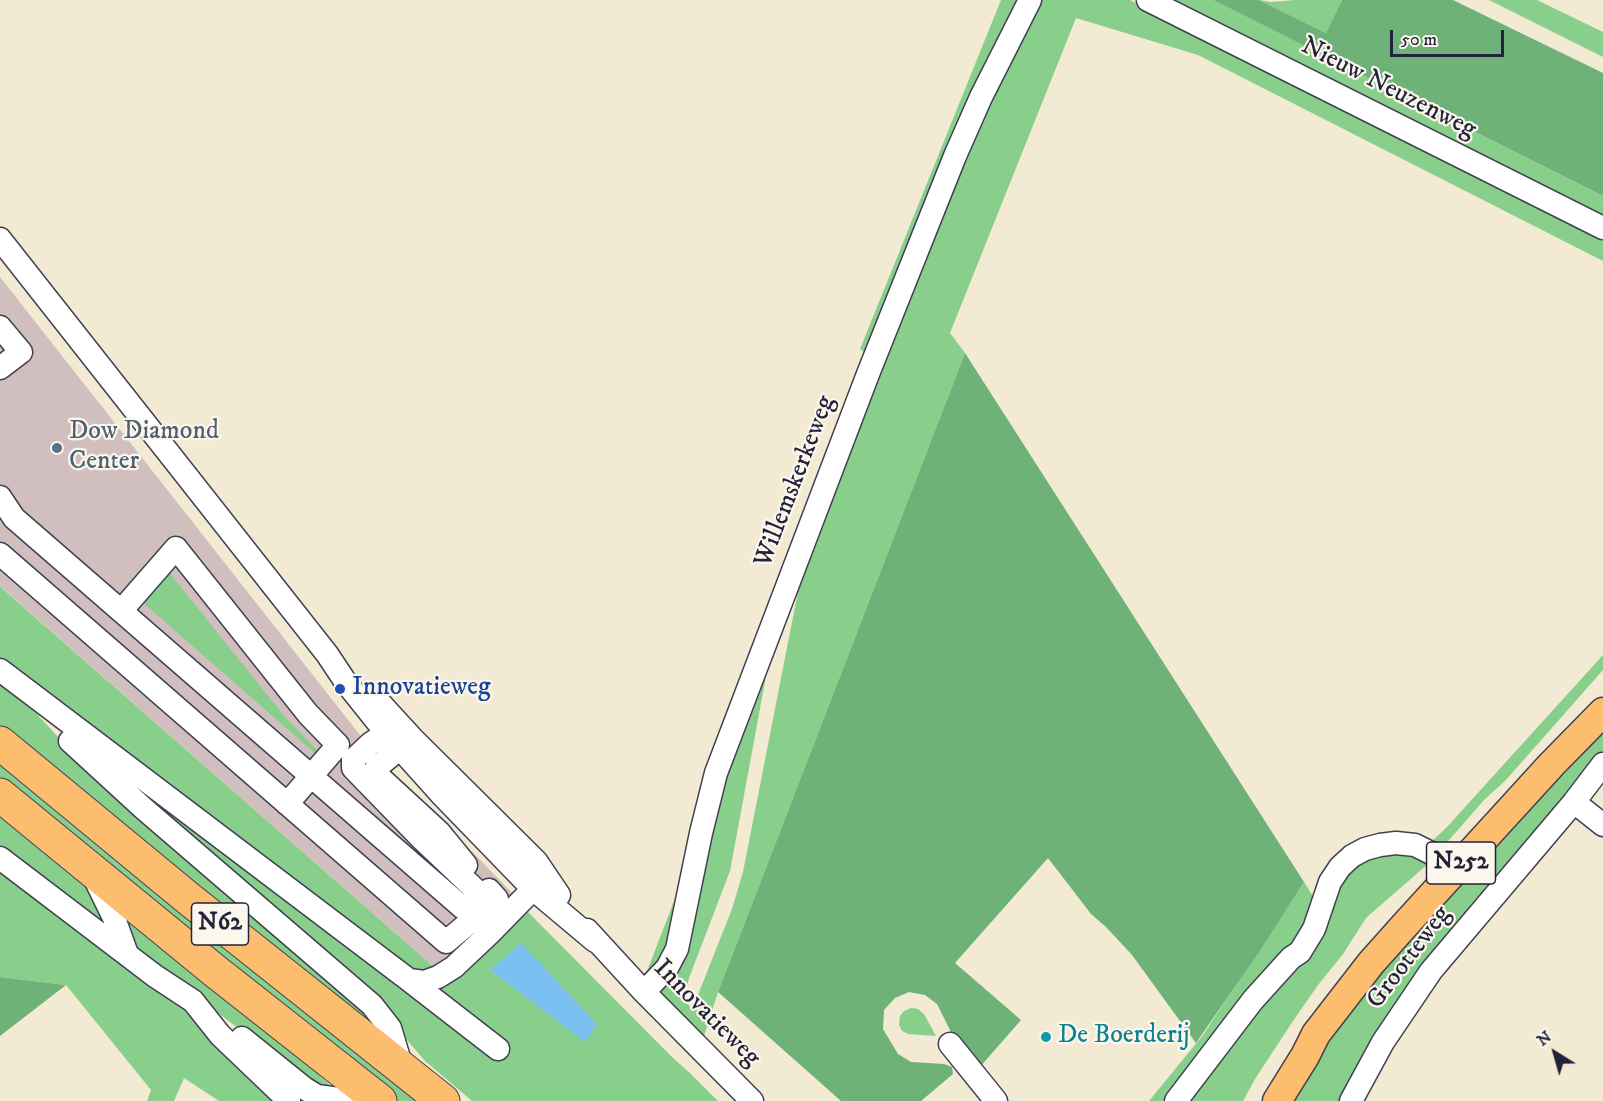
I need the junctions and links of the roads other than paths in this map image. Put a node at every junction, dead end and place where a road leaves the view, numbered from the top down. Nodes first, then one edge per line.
1 (1030, 0) edge
2 (1148, 0) edge
3 (1603, 228) edge
4 (0, 239) edge
5 (0, 327) edge
6 (0, 368) edge
7 (0, 497) edge
8 (28, 530) junction
9 (0, 543) edge
10 (6, 558) edge
11 (121, 611) junction
12 (0, 671) edge
13 (1603, 712) edge
14 (400, 737) junction
15 (0, 743) edge
16 (1603, 764) edge
17 (311, 776) junction
18 (0, 795) edge
19 (1574, 802) junction
20 (287, 804) junction
21 (1603, 825) edge
22 (0, 858) edge
23 (90, 870) junction
24 (1453, 871) junction
25 (543, 887) junction
26 (485, 892) junction
27 (128, 955) junction
28 (409, 980) junction
29 (644, 992) junction
30 (193, 1001) junction
31 (1316, 1034) junction
32 (950, 1044) dead end
33 (498, 1049) dead end
34 (402, 1068) junction
35 (379, 1100) edge
36 (289, 1101) edge
37 (443, 1101) edge
38 (752, 1101) edge
39 (996, 1101) edge
40 (1176, 1101) edge
41 (1261, 1101) edge
42 (1277, 1101) edge
43 (1351, 1101) edge

1 - 29 street, Willemskerkeweg
2 - 3 street, Nieuw Neuzenweg
4 - 14 street, Innovatieweg
5 - 6 street
7 - 8 street
8 - 9 street
8 - 10 street
8 - 11 street
10 - 20 street
11 - 17 street
11 - 17 street
12 - 28 street
12 - 34 street
13 - 24 main road, N252
14 - 25 street, Innovatieweg
14 - 26 street
15 - 34 highway, N62
16 - 19 street, Grootteweg
17 - 20 street
17 - 26 street
18 - 23 highway, N62
19 - 21 street
19 - 43 street, Grootteweg
20 - 26 street
22 - 27 street
23 - 27 street
23 - 35 highway, N62
24 - 31 main road, N252
24 - 40 street
25 - 28 street
25 - 29 street, Innovatieweg
27 - 30 street
28 - 33 street
29 - 38 street, Innovatieweg
30 - 35 street
30 - 36 street
31 - 41 main road, N252
31 - 42 main road, N252
32 - 39 street
34 - 37 highway, N62

